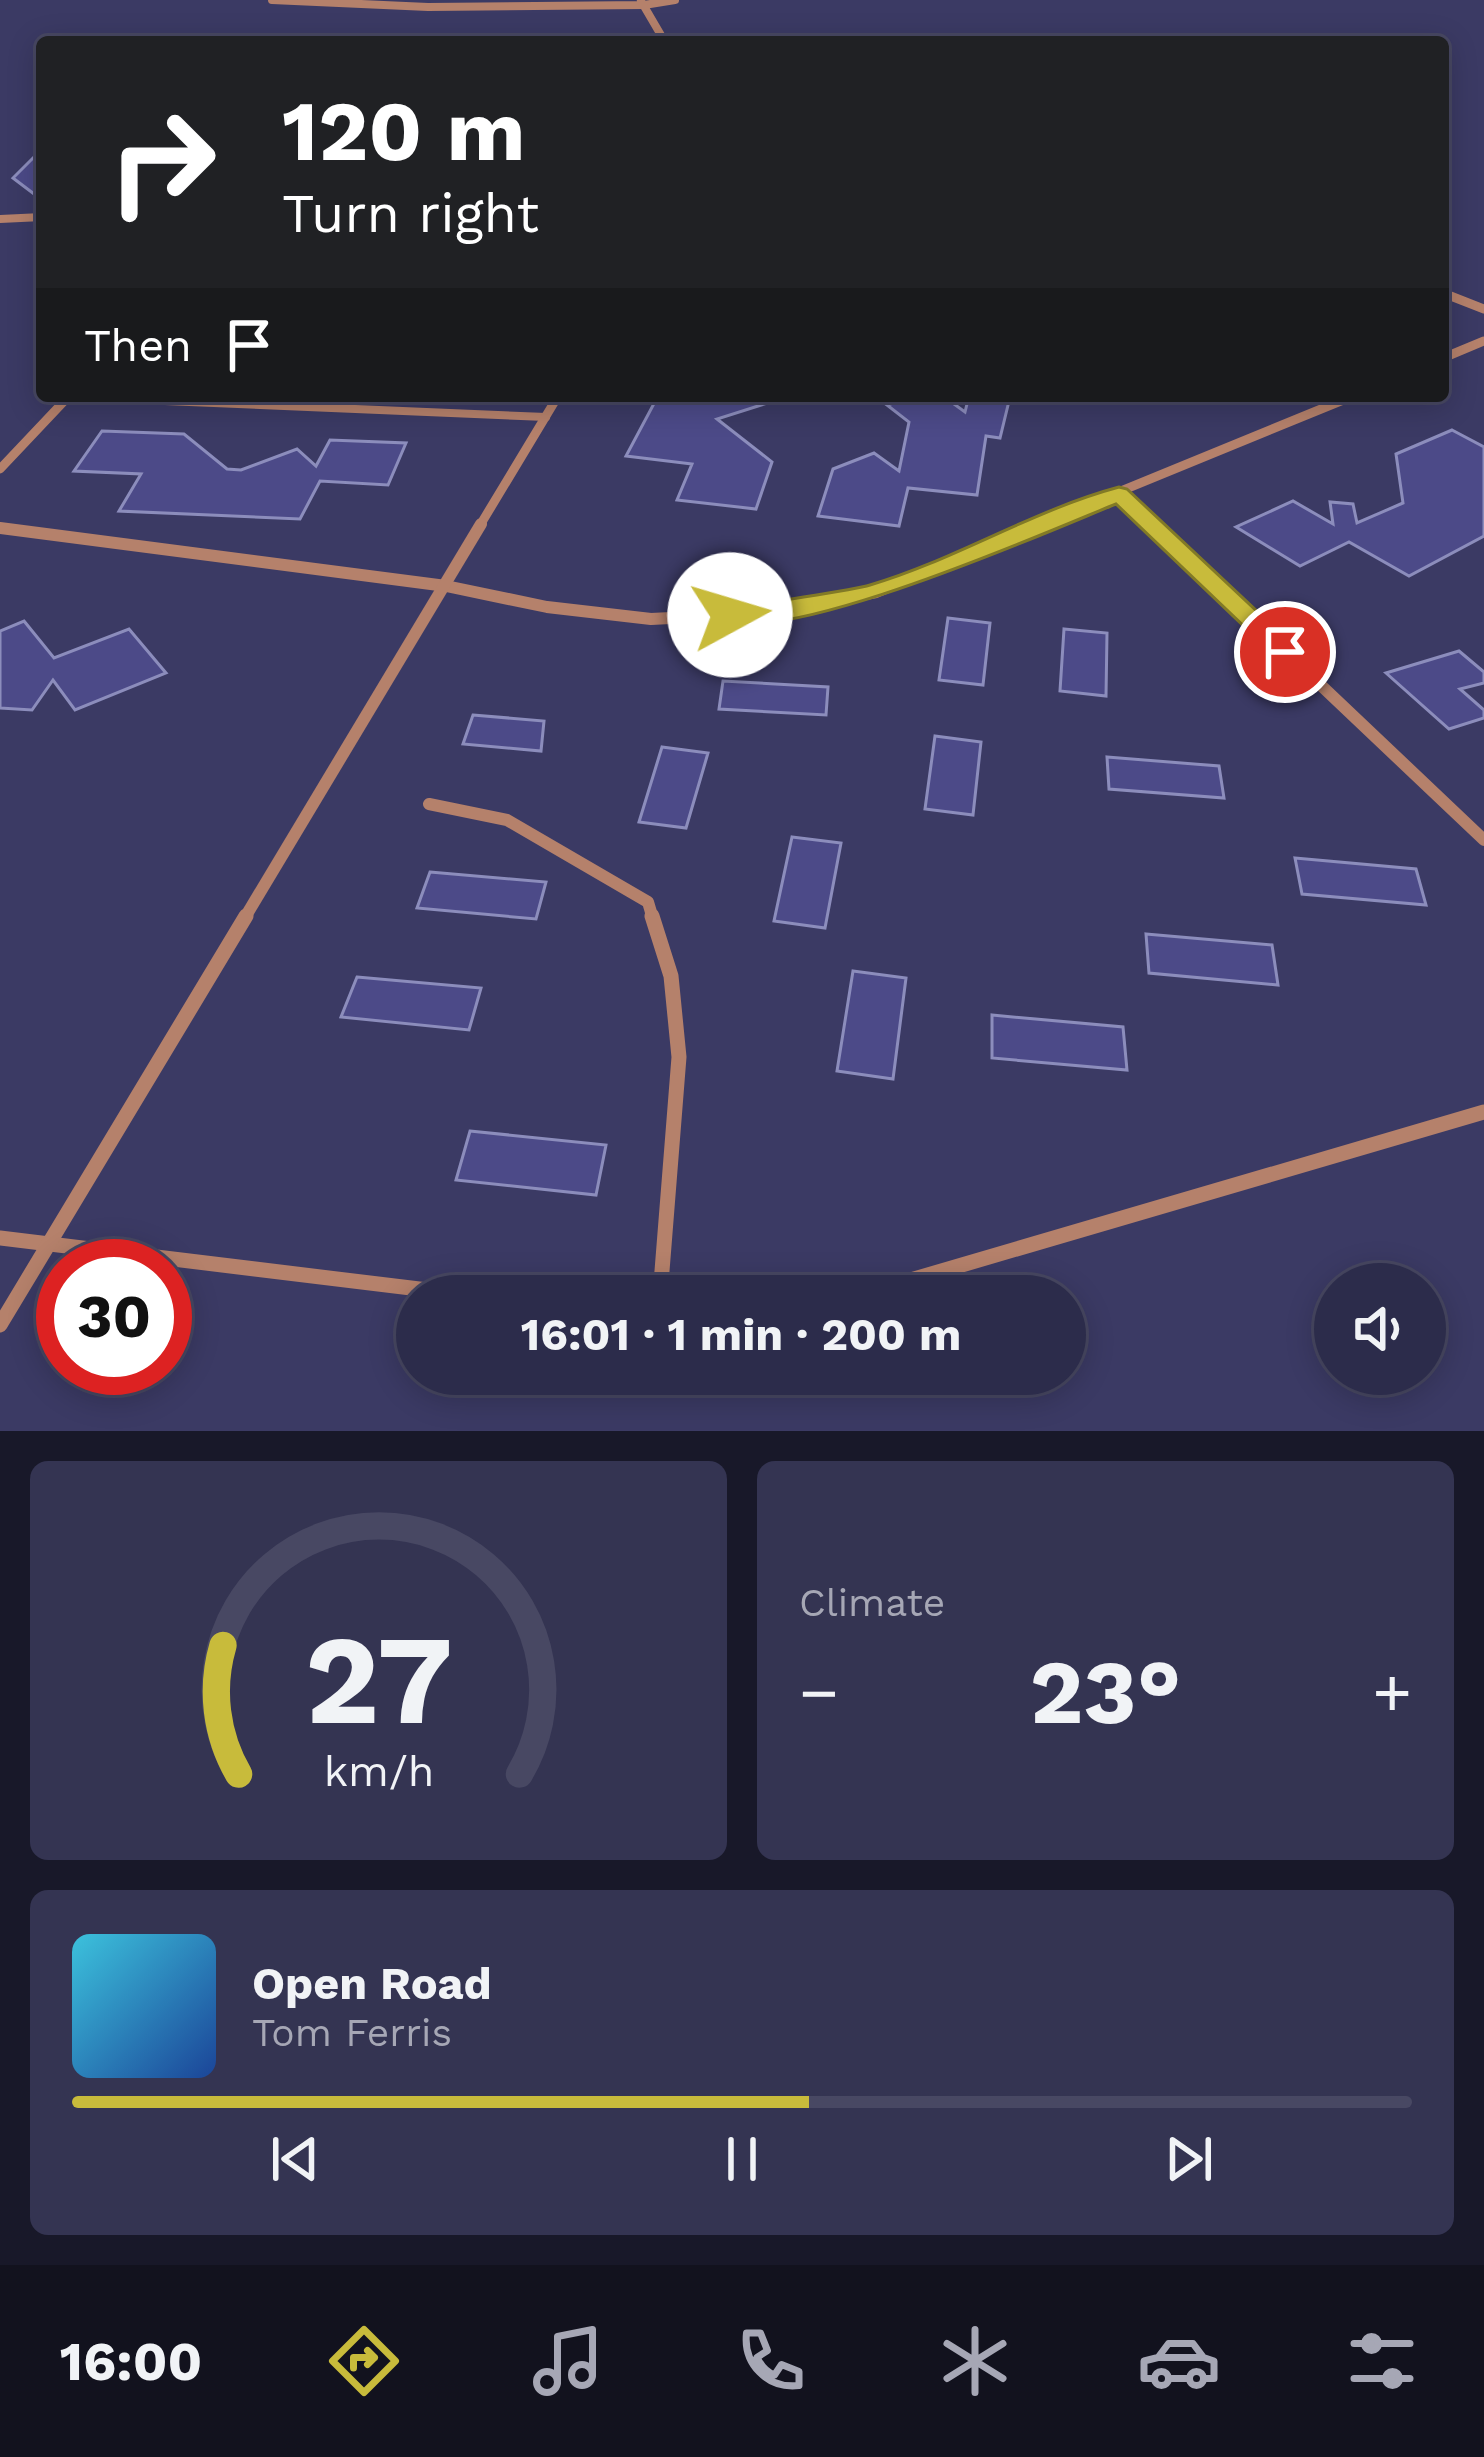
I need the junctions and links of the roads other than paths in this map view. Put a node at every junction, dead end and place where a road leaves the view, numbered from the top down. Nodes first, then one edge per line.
1 (272, 0) edge
2 (675, 0) edge
3 (642, 3) edge
4 (661, 36) edge
5 (36, 217) edge
6 (0, 219) edge
7 (1449, 295) edge
8 (1484, 309) edge
9 (1484, 341) edge
10 (1449, 356) edge
11 (63, 402) edge
12 (205, 402) edge
13 (555, 402) edge
14 (1339, 402) edge
15 (546, 417) junction
16 (0, 470) edge
17 (1119, 494) junction
18 (0, 528) edge
19 (446, 586) junction
20 (429, 803) dead end
21 (1484, 841) edge
22 (1484, 1112) edge
23 (0, 1238) edge
24 (48, 1239) edge
25 (36, 1241) edge
26 (36, 1260) edge
27 (192, 1260) edge
28 (662, 1275) edge
29 (928, 1275) edge
30 (396, 1286) edge
31 (0, 1324) edge

1 - 3 street
2 - 3 street
3 - 4 street
5 - 6 street
7 - 8 street
9 - 10 street
11 - 16 street
12 - 15 lane
13 - 15 street
14 - 17 street
15 - 19 street
17 - 19 street
17 - 21 street
18 - 19 street
19 - 24 street
20 - 28 street
22 - 29 street
23 - 25 street
26 - 31 street
27 - 30 street

